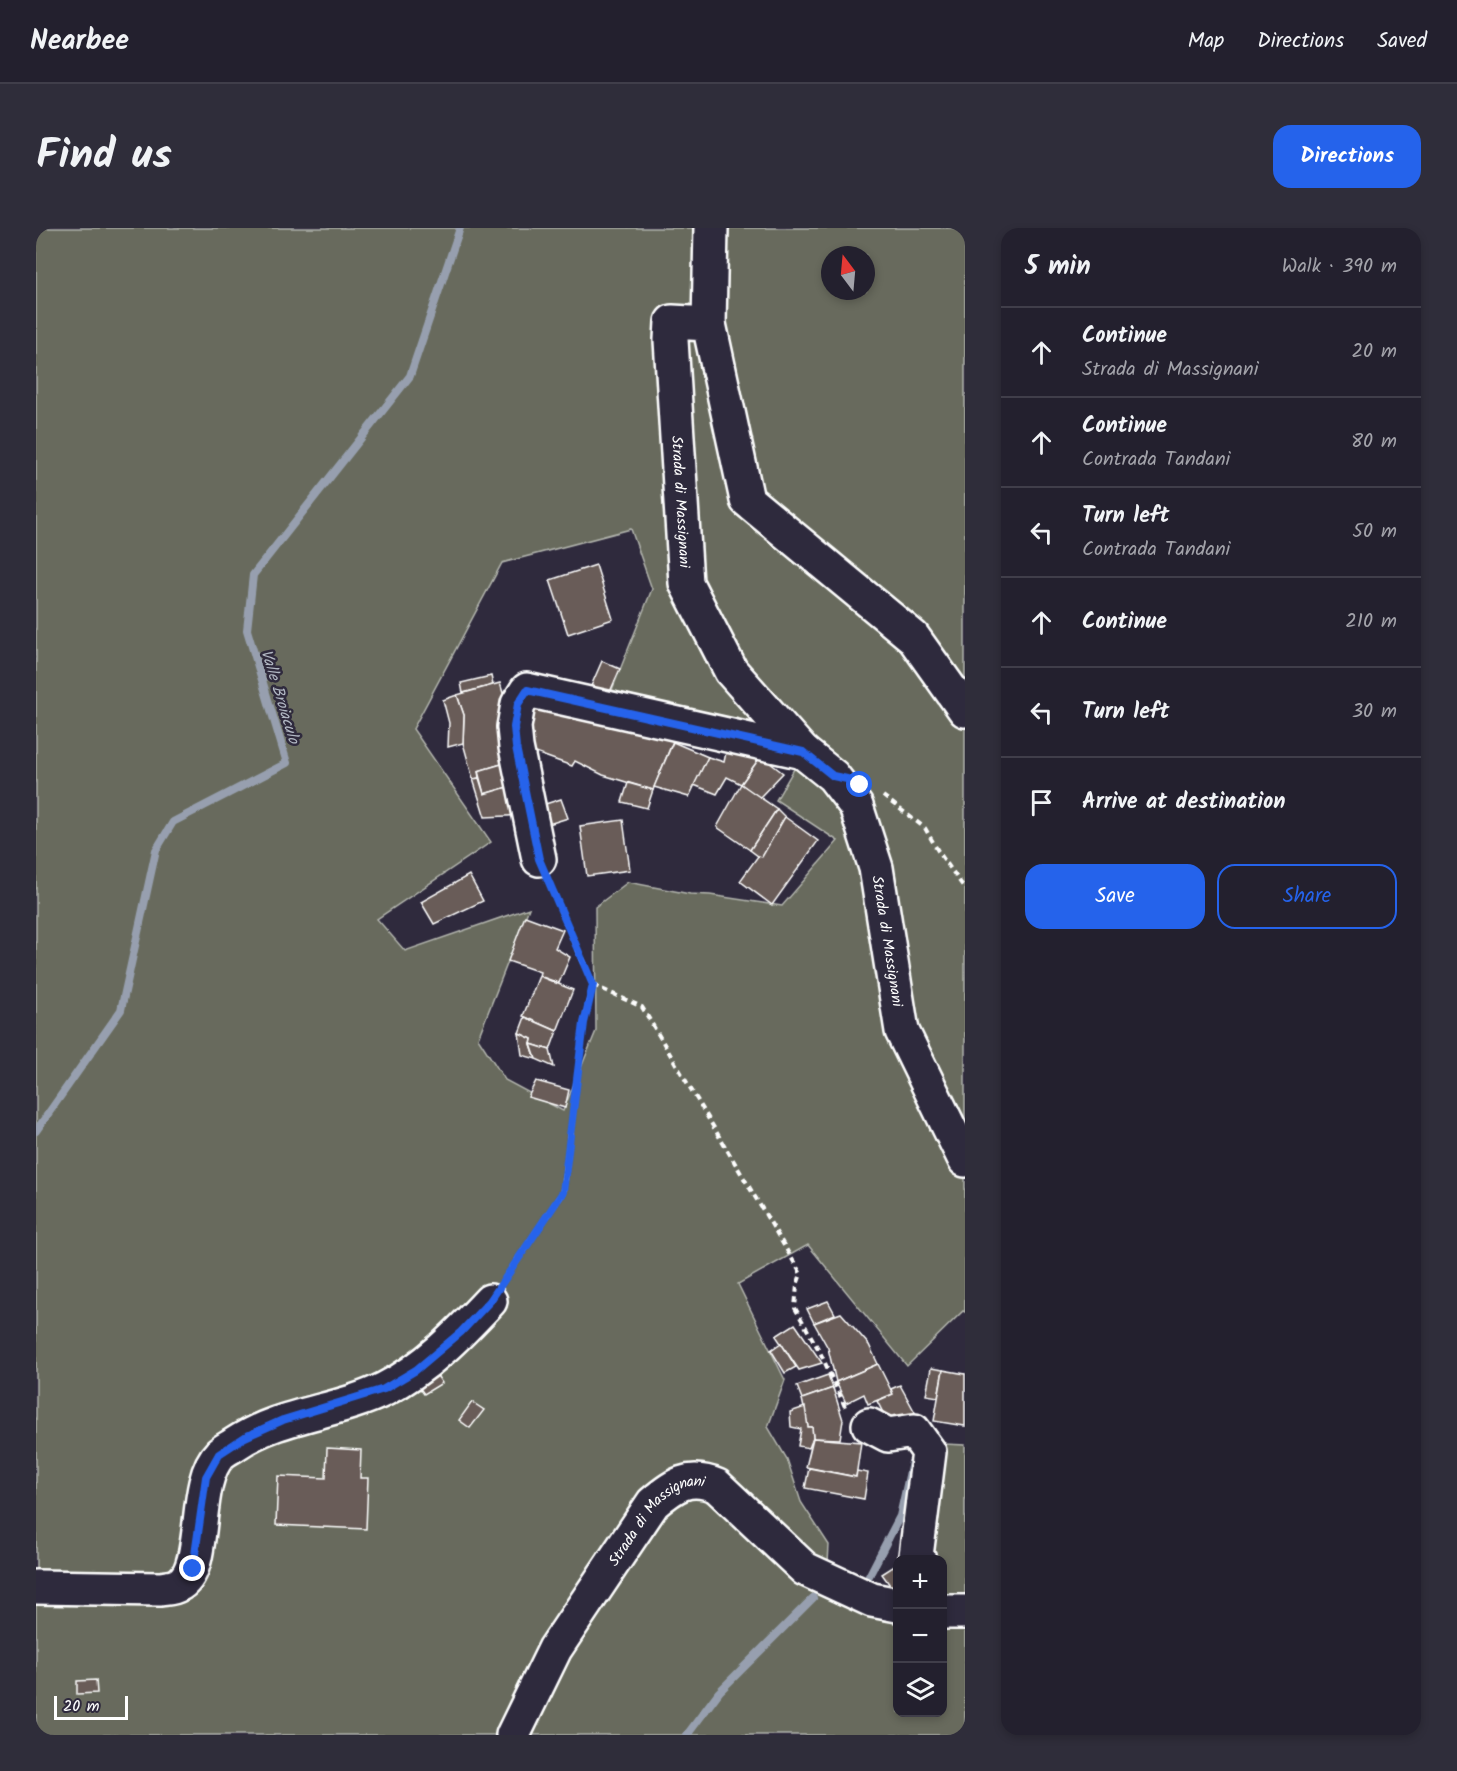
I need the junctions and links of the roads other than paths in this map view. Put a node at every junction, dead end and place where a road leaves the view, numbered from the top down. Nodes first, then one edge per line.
1 (711, 228) edge
2 (709, 324) junction
3 (965, 710) edge
4 (803, 752) junction
5 (539, 859) road end
6 (965, 1160) edge
7 (490, 1301) road end
8 (869, 1425) road end
9 (916, 1555) edge
10 (36, 1587) edge
11 (893, 1604) edge
12 (513, 1735) edge

1 - 2 street
2 - 3 street
2 - 4 street, Strada di Massignani
4 - 5 street
4 - 6 street, Strada di Massignani
7 - 10 street
8 - 9 street
11 - 12 street, Strada di Massignani

